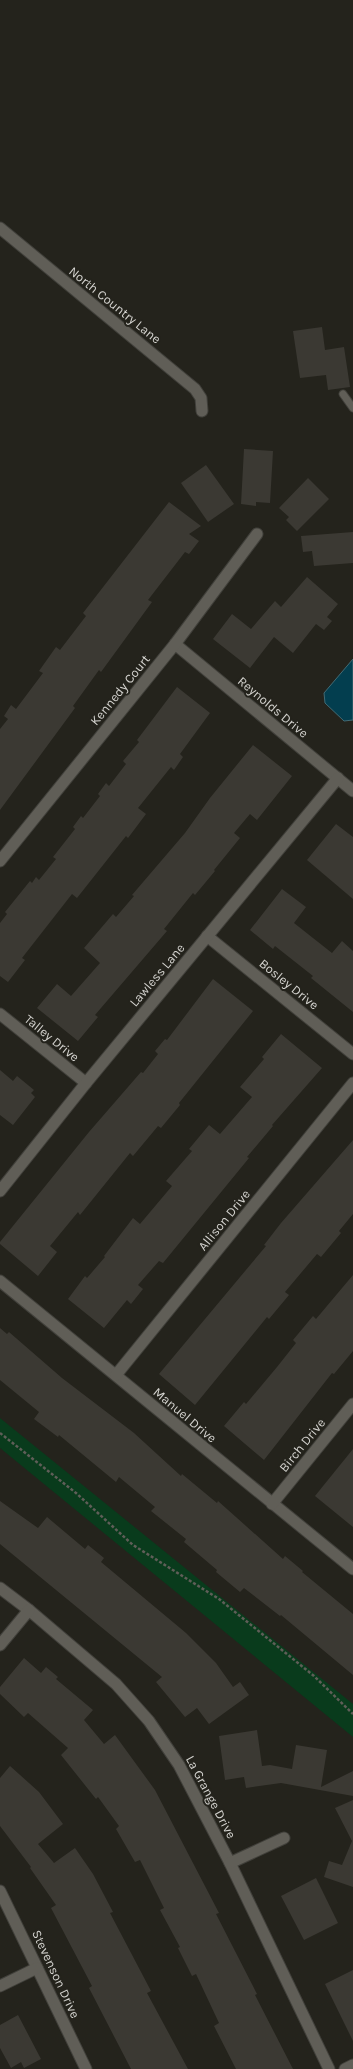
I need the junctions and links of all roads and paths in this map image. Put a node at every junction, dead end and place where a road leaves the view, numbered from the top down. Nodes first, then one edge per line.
1 (0, 228) edge
2 (343, 394) dead end
3 (353, 408) edge
4 (202, 411) dead end
5 (258, 534) dead end
6 (175, 644) junction
7 (338, 778) junction
8 (353, 791) edge
9 (0, 861) edge
10 (207, 936) junction
11 (0, 1014) edge
12 (353, 1054) edge
13 (86, 1083) junction
14 (353, 1083) edge
15 (0, 1191) edge
16 (0, 1281) edge
17 (116, 1375) junction
18 (353, 1404) edge
19 (0, 1433) edge
20 (272, 1504) junction
21 (353, 1569) edge
22 (0, 1588) edge
23 (29, 1610) junction
24 (0, 1645) edge
25 (353, 1714) edge
26 (284, 1838) dead end
27 (230, 1863) junction
28 (0, 1891) edge
29 (37, 1968) junction
30 (0, 1986) edge
31 (353, 2065) edge
32 (86, 2069) edge
33 (329, 2069) edge
34 (345, 2069) edge

1 - 4 street, North Country Lane
2 - 3 lane
5 - 6 street, Kennedy Court
6 - 7 street, Reynolds Drive
6 - 9 street, Kennedy Court
7 - 8 street, Reynolds Drive
7 - 10 street, Lawless Lane
10 - 12 street, Bosley Drive
10 - 13 street, Lawless Lane
11 - 13 street, Talley Drive
13 - 15 street, Lawless Lane
14 - 17 street, Allison Drive
16 - 17 street, Manuel Drive
17 - 20 street, Manuel Drive
18 - 20 street, Birch Drive
19 - 25 path
20 - 21 street, Manuel Drive
22 - 23 street, La Grange Drive
23 - 24 street
23 - 27 street, La Grange Drive
26 - 27 street
27 - 33 street, La Grange Drive
28 - 29 street, Stevenson Drive
29 - 30 street
29 - 32 street, Stevenson Drive
31 - 34 street

